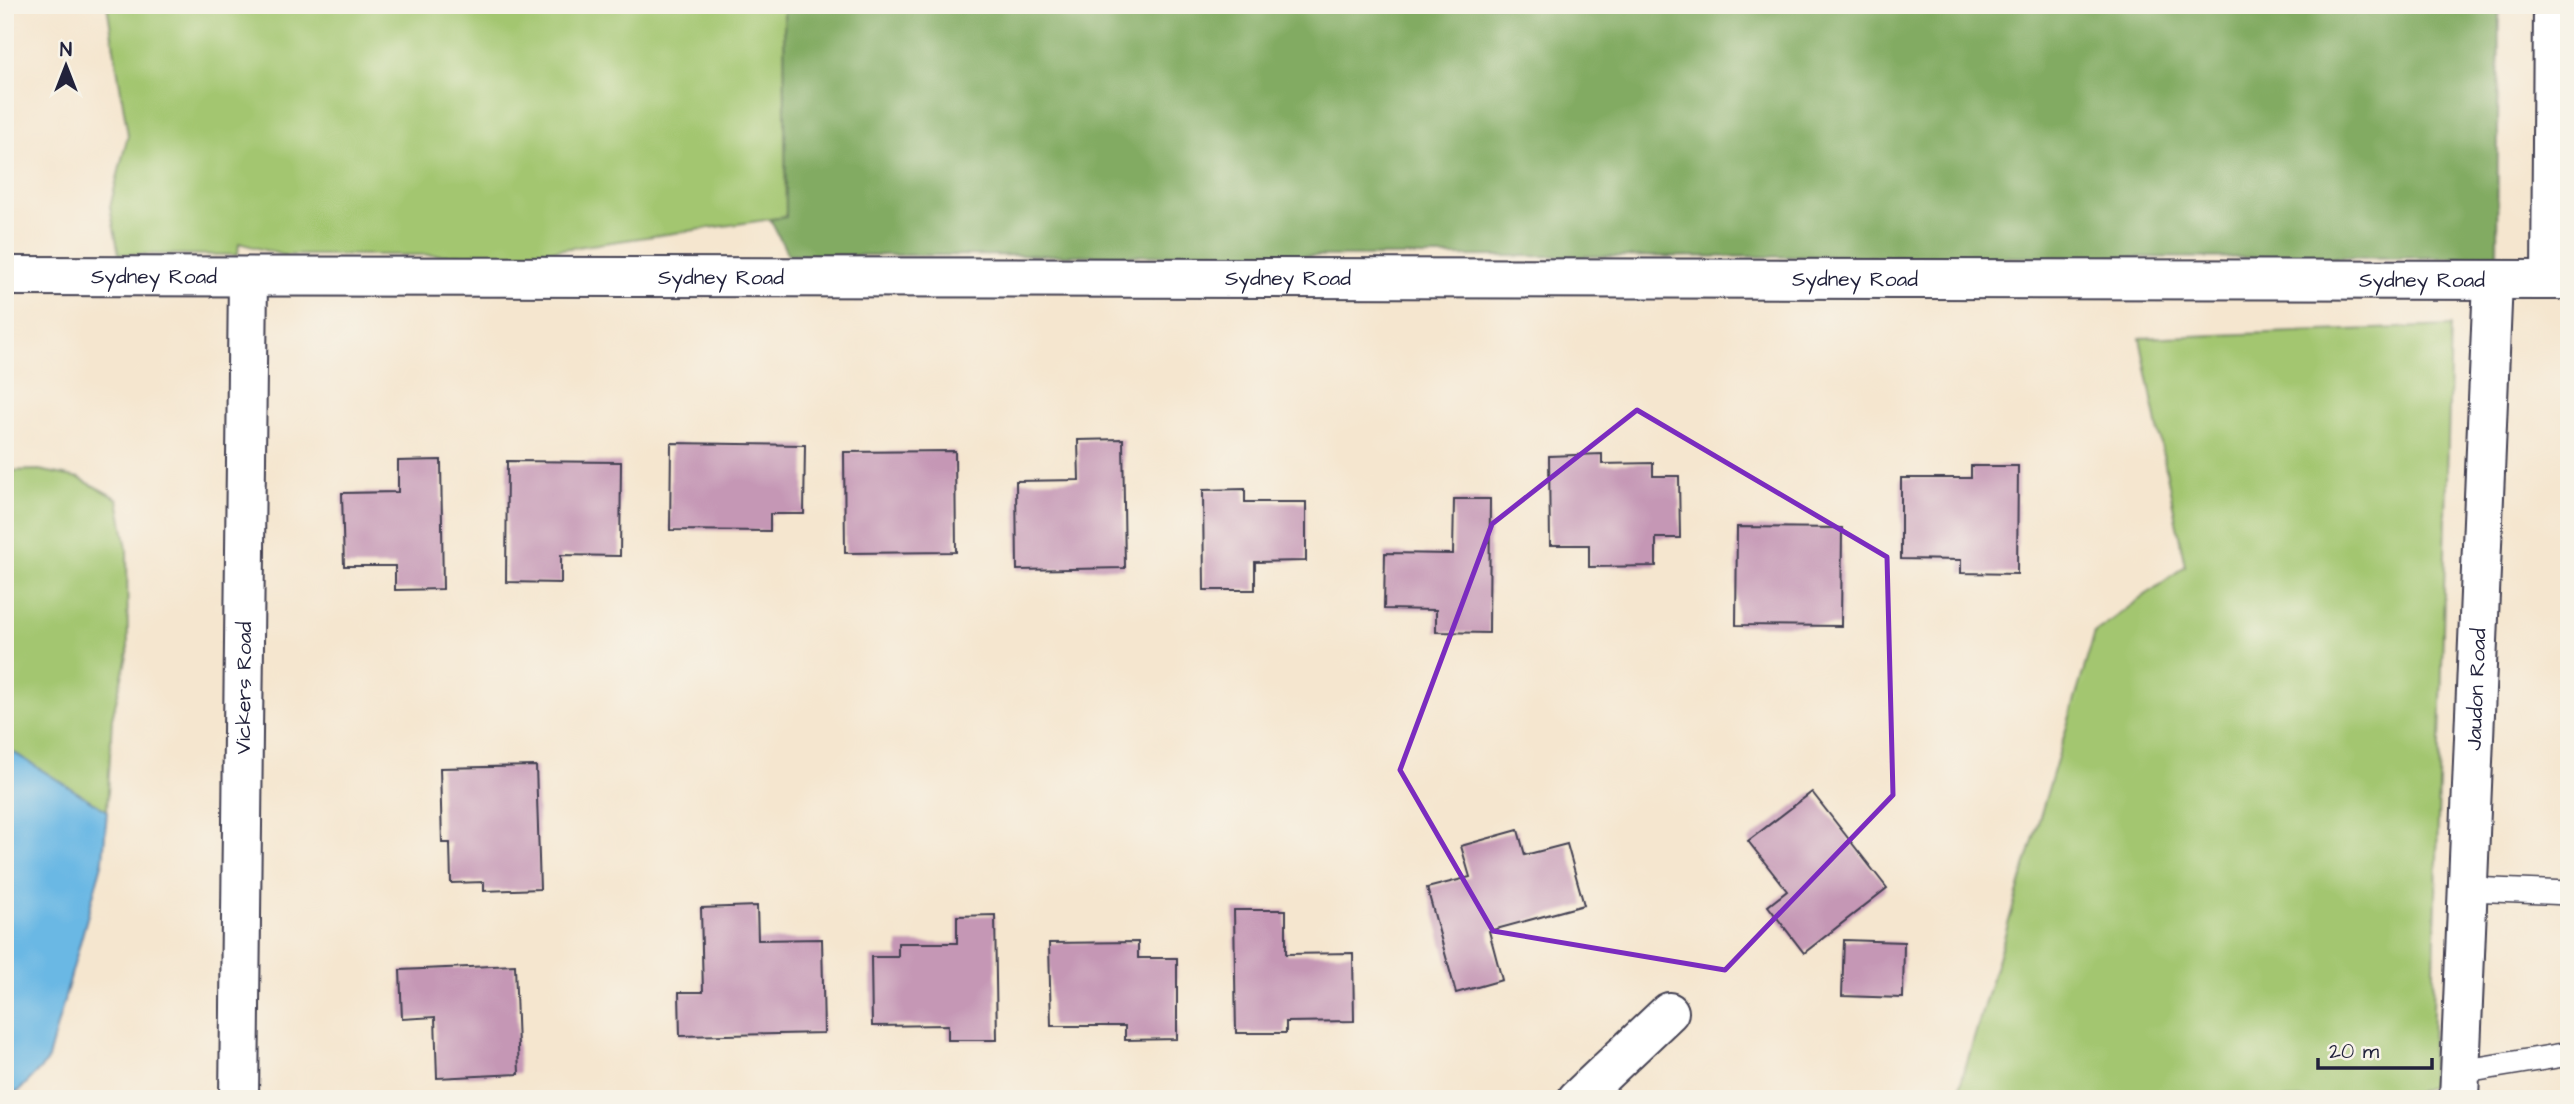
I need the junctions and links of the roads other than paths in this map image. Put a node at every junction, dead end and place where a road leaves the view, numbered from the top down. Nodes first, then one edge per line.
1 (2553, 5) edge
2 (5, 276) edge
3 (248, 277) junction
4 (2493, 280) junction
5 (2560, 280) edge
6 (2468, 889) junction
7 (2569, 893) edge
8 (1669, 1012) dead end
9 (2569, 1054) edge
10 (2460, 1085) edge
11 (239, 1099) edge
12 (1577, 1099) edge

1 - 5 street
2 - 3 street, Sydney Road
3 - 4 street, Sydney Road
3 - 11 street, Vickers Road
4 - 5 street, Sydney Road
4 - 6 street, Jaudon Road
6 - 7 lane
6 - 10 street, Jaudon Road
8 - 12 street
9 - 10 lane

